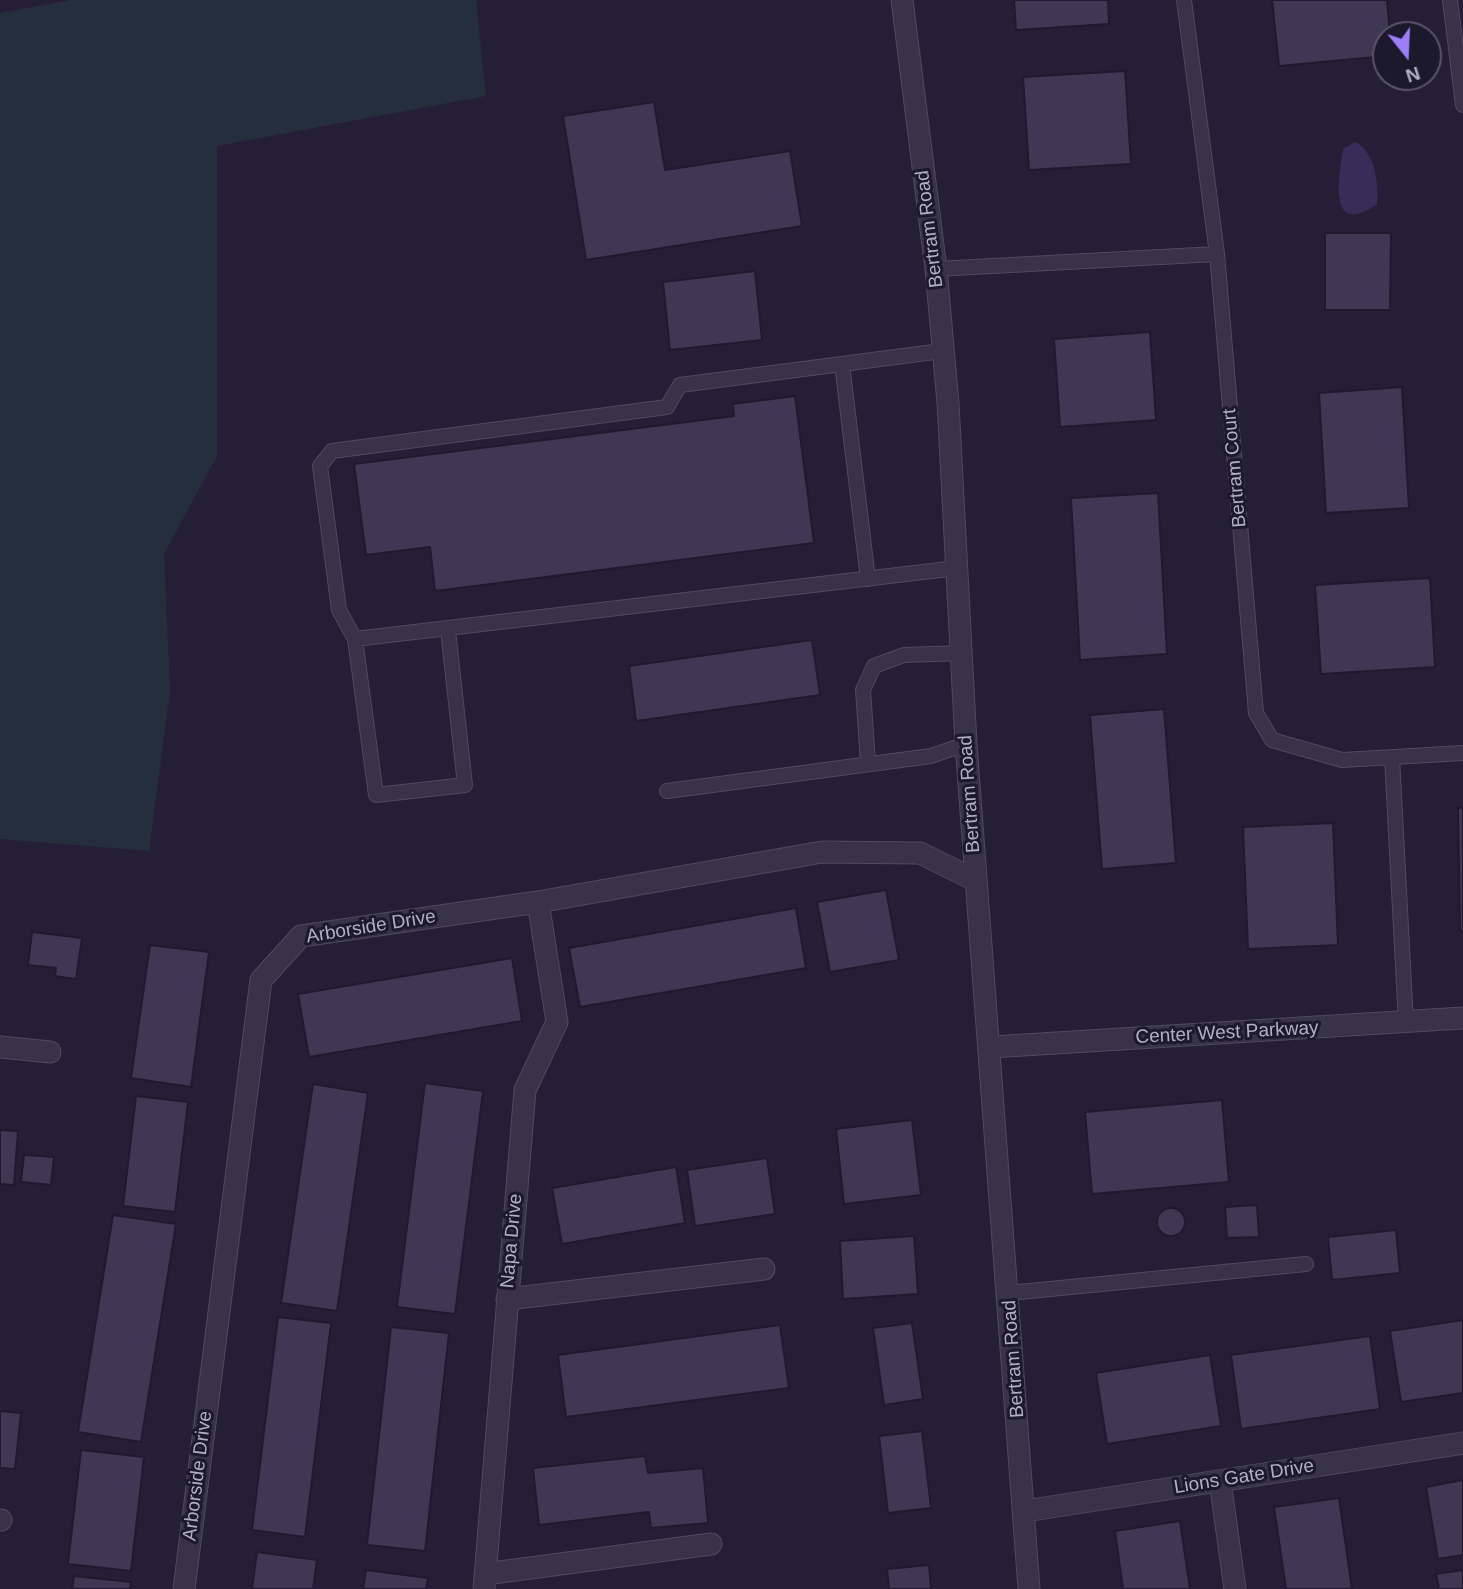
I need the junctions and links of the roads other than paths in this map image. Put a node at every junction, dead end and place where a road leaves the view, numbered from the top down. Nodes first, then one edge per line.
1 (902, 0) edge
2 (1184, 0) edge
3 (1450, 0) edge
4 (1463, 106) edge
5 (1216, 254) junction
6 (936, 269) junction
7 (942, 351) junction
8 (842, 364) junction
9 (957, 568) junction
10 (868, 579) junction
11 (449, 630) junction
12 (355, 639) junction
13 (962, 653) junction
14 (966, 744) junction
15 (1463, 753) edge
16 (1392, 757) junction
17 (869, 763) junction
18 (667, 791) dead end
19 (975, 880) junction
20 (538, 902) junction
21 (1463, 1018) edge
22 (1406, 1023) junction
23 (0, 1047) edge
24 (991, 1047) junction
25 (50, 1052) dead end
26 (1306, 1264) dead end
27 (765, 1269) dead end
28 (1009, 1293) junction
29 (507, 1299) junction
30 (1463, 1443) edge
31 (1220, 1481) junction
32 (1025, 1511) junction
33 (711, 1544) dead end
34 (485, 1582) edge
35 (184, 1589) edge
36 (1029, 1589) edge
37 (1235, 1589) edge

1 - 6 street, Bertram Road
2 - 5 lane, Bertram Court
3 - 4 lane
5 - 6 lane
5 - 16 lane, Bertram Court
6 - 7 street, Bertram Road
7 - 8 lane
7 - 9 street, Bertram Road
8 - 10 lane
8 - 12 lane
9 - 10 lane
9 - 13 street, Bertram Road
10 - 11 lane
11 - 12 lane
11 - 12 lane
13 - 14 street, Bertram Road
13 - 17 lane
14 - 17 lane
14 - 19 street, Bertram Road
15 - 16 lane, Bertram Court
16 - 22 lane
17 - 18 lane
19 - 20 street, Arborside Drive
19 - 24 street, Bertram Road
20 - 29 street, Napa Drive
20 - 35 street, Arborside Drive
21 - 22 street, Center West Parkway
22 - 24 street, Center West Parkway
23 - 25 street
24 - 28 street, Bertram Road
26 - 28 lane
27 - 29 street
28 - 32 street, Bertram Road
29 - 34 street, Napa Drive
30 - 31 street, Lions Gate Drive
31 - 32 street, Lions Gate Drive
31 - 37 street
32 - 36 street, Bertram Road
33 - 34 street

